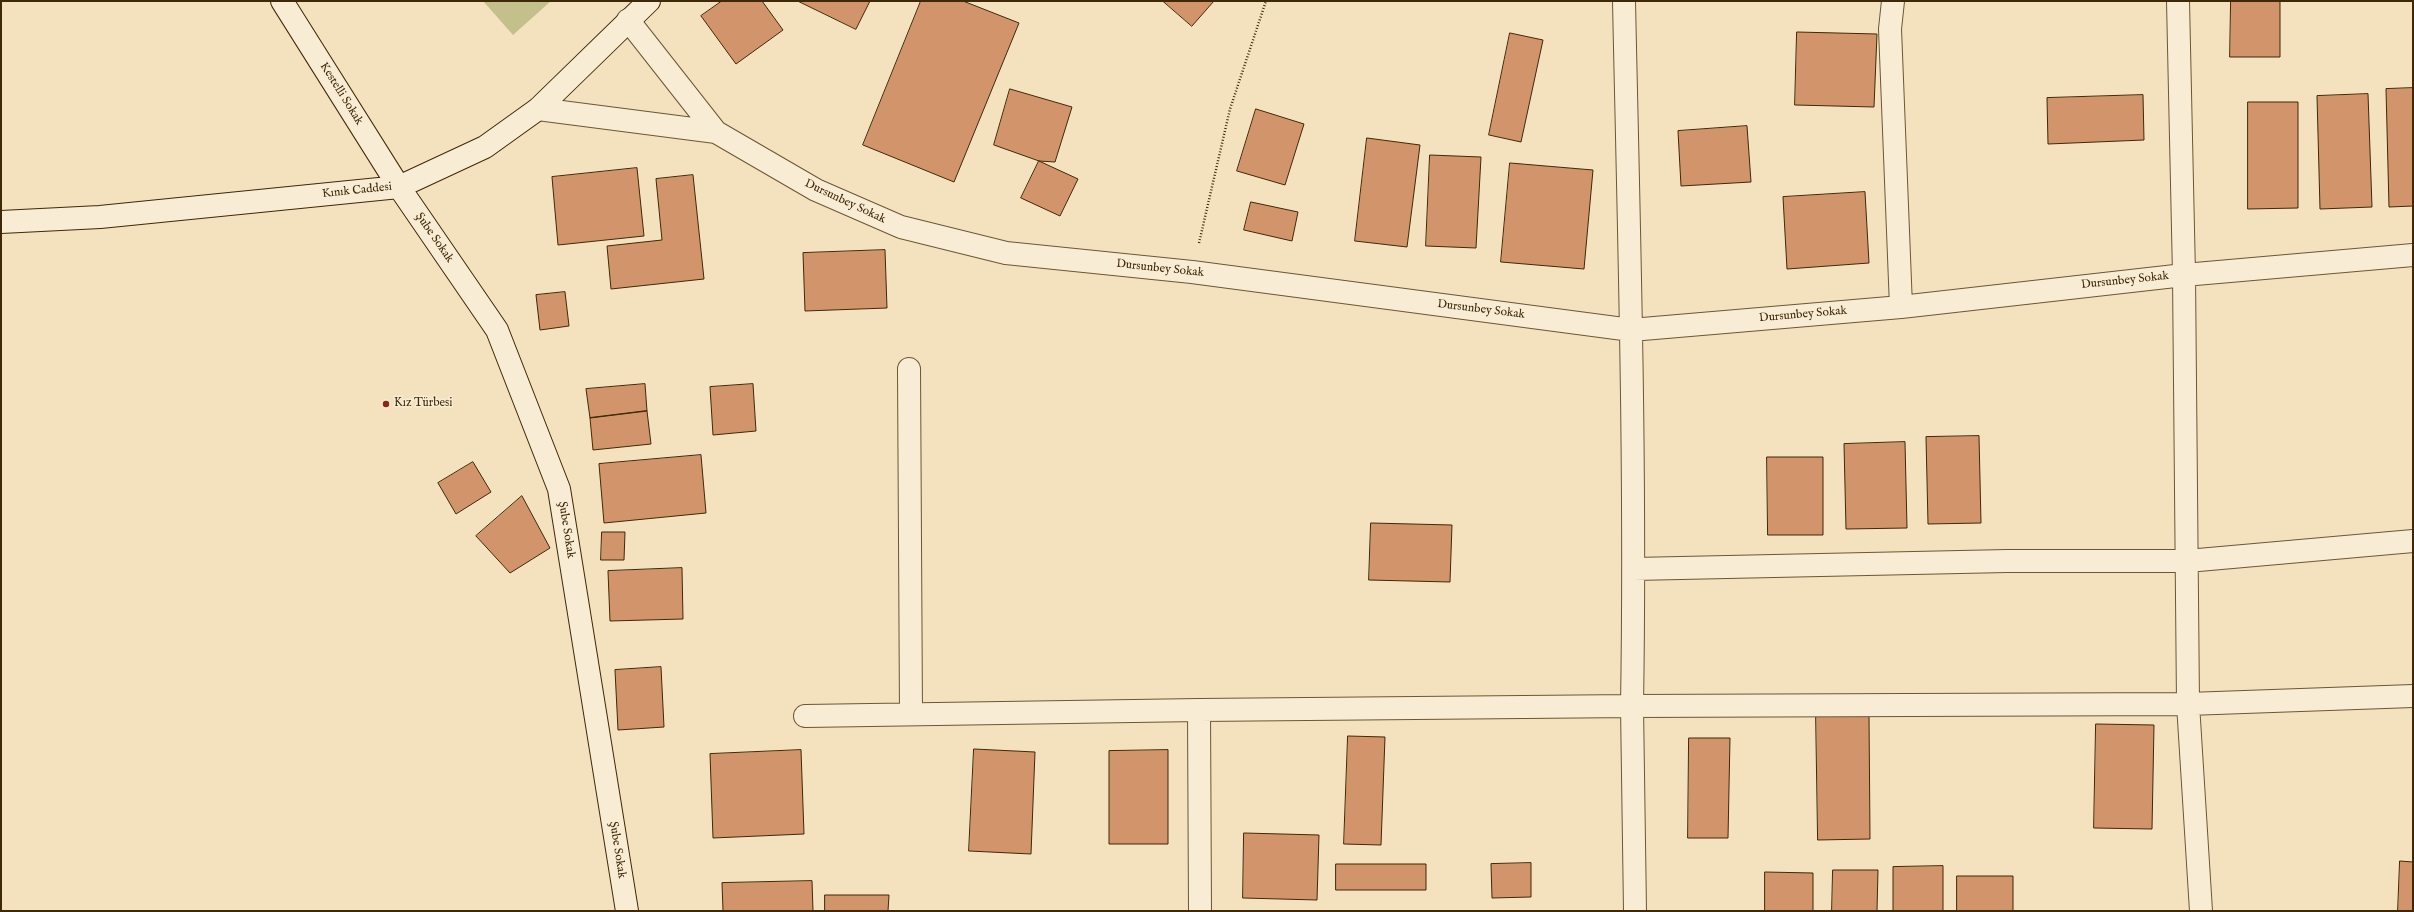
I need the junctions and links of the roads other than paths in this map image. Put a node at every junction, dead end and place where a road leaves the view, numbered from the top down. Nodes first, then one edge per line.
1 (282, 1) edge
2 (649, 1) edge
3 (1624, 1) edge
4 (1893, 1) edge
5 (2178, 1) edge
6 (628, 20) junction
7 (538, 109) junction
8 (716, 132) junction
9 (399, 187) junction
10 (1, 222) edge
11 (2413, 256) edge
12 (2184, 275) junction
13 (1901, 307) junction
14 (1631, 330) junction
15 (909, 369) dead end
16 (2413, 542) edge
17 (2187, 561) junction
18 (1634, 569) junction
19 (2413, 696) edge
20 (2188, 704) junction
21 (1632, 706) junction
22 (1199, 710) junction
23 (911, 714) junction
24 (806, 716) dead end
25 (627, 911) edge
26 (1200, 911) edge
27 (1635, 911) edge
28 (2201, 911) edge

1 - 9 street, Kestelli Sokak
2 - 6 street, Kınık Caddesi
3 - 14 street
4 - 13 street
5 - 12 street
6 - 7 street, Kınık Caddesi
6 - 8 street, Dursunbey Sokak
7 - 8 street
7 - 9 street, Kınık Caddesi
8 - 14 street, Dursunbey Sokak
9 - 10 street, Kınık Caddesi
9 - 25 street, Şube Sokak
11 - 12 street, Dursunbey Sokak
12 - 13 street, Dursunbey Sokak
12 - 17 street
13 - 14 street, Dursunbey Sokak
14 - 18 street
15 - 23 street
16 - 17 street
17 - 18 street
17 - 20 street
18 - 21 street
19 - 20 street
20 - 21 street
20 - 28 street
21 - 22 street
21 - 27 street
22 - 23 street
22 - 26 street
23 - 24 street

